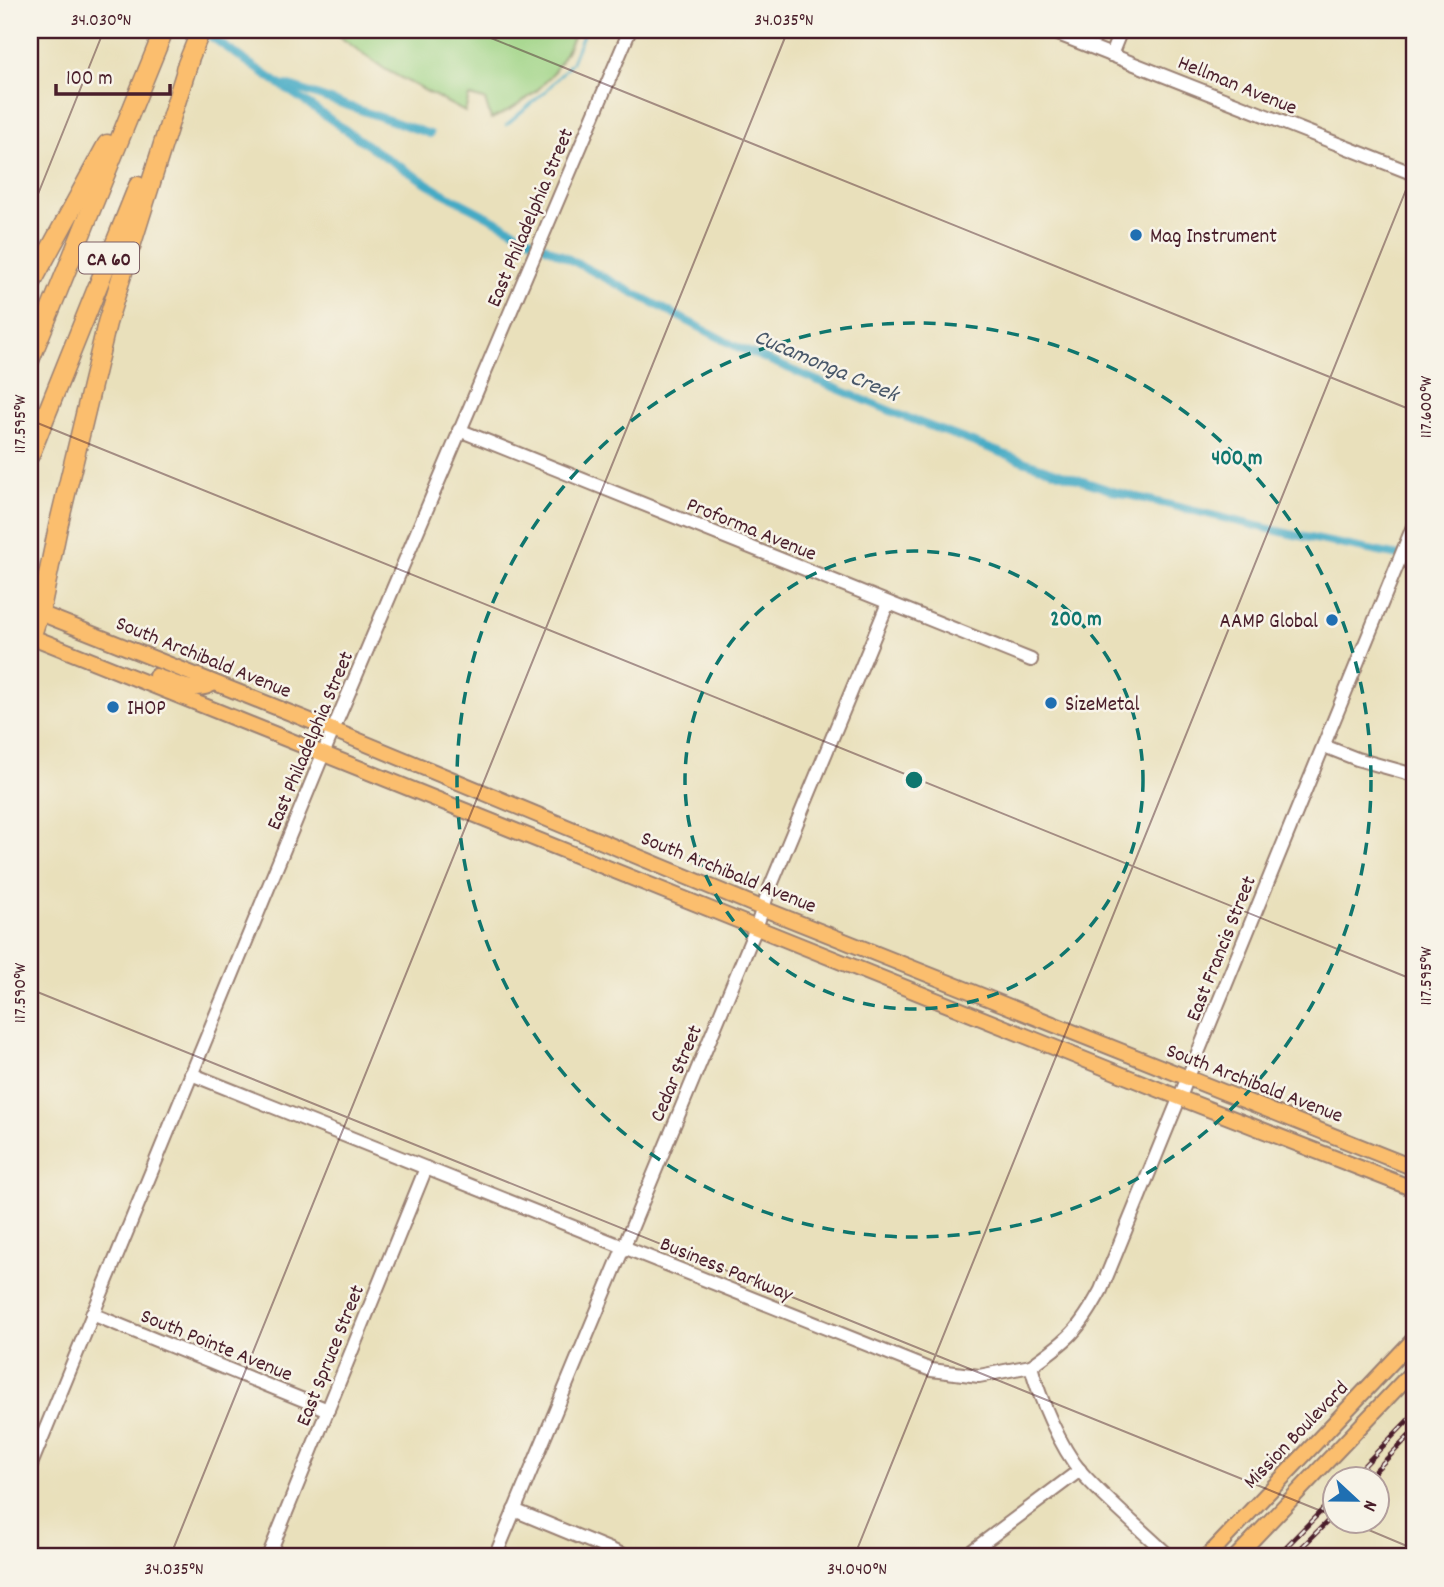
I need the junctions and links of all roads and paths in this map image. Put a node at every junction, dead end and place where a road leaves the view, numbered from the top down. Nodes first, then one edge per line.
1 (201, 30) edge
2 (630, 30) edge
3 (1048, 30) edge
4 (1121, 30) edge
5 (161, 36) edge
6 (1111, 55) junction
7 (188, 61) junction
8 (146, 74) junction
9 (1414, 174) edge
10 (30, 286) edge
11 (30, 360) edge
12 (459, 430) junction
13 (30, 455) edge
14 (1412, 530) edge
15 (888, 603) junction
16 (35, 611) edge
17 (31, 638) edge
18 (90, 660) junction
19 (1031, 660) dead end
20 (214, 683) junction
21 (333, 730) junction
22 (1324, 746) junction
23 (324, 753) junction
24 (1414, 775) edge
25 (764, 909) junction
26 (757, 928) junction
27 (191, 1074) junction
28 (1187, 1079) junction
29 (1180, 1098) junction
30 (426, 1168) junction
31 (1414, 1168) edge
32 (1414, 1189) edge
33 (623, 1248) junction
34 (92, 1314) junction
35 (1414, 1339) edge
36 (1031, 1366) junction
37 (1414, 1370) edge
38 (328, 1410) junction
39 (30, 1467) edge
40 (1080, 1470) junction
41 (514, 1510) junction
42 (268, 1557) edge
43 (495, 1557) edge
44 (628, 1557) edge
45 (964, 1557) edge
46 (1170, 1557) edge
47 (1207, 1557) edge
48 (1236, 1557) edge

1 - 7 highway, CA 60
2 - 12 street, East Philadelphia Street
3 - 6 street, Hellman Avenue
4 - 6 street
5 - 8 highway, CA 60
6 - 9 street, Hellman Avenue
7 - 13 highway, CA 60
7 - 16 highway
8 - 10 highway
8 - 11 highway, CA 60
12 - 15 street, Proforma Avenue
12 - 21 street, East Philadelphia Street
14 - 22 street, East Francis Street
15 - 19 street, Proforma Avenue
15 - 25 street, Cedar Street
16 - 17 highway
16 - 20 main road, South Archibald Avenue
17 - 18 main road, South Archibald Avenue
18 - 20 main road
18 - 23 main road, South Archibald Avenue
20 - 21 main road, South Archibald Avenue
21 - 23 street, East Philadelphia Street
21 - 25 main road, South Archibald Avenue
22 - 24 street
22 - 28 street, East Francis Street
23 - 26 main road, South Archibald Avenue
23 - 27 street, East Philadelphia Street
25 - 26 street, Cedar Street
25 - 28 main road, South Archibald Avenue
26 - 29 main road, South Archibald Avenue
26 - 33 street, Cedar Street
27 - 30 street, Business Parkway
27 - 34 street, East Philadelphia Street
28 - 29 street, East Francis Street
28 - 31 main road, South Archibald Avenue
29 - 32 main road, South Archibald Avenue
29 - 36 street, East Francis Street
30 - 33 street, Business Parkway
30 - 38 street, East Spruce Street
33 - 36 street, Business Parkway
33 - 41 street, Cedar Street
34 - 38 street, South Pointe Avenue
34 - 39 street, East Philadelphia Street
35 - 47 main road, Mission Boulevard
36 - 40 street
37 - 48 main road, Mission Boulevard
38 - 42 street, East Spruce Street
40 - 45 street
40 - 46 street
41 - 43 street, Cedar Street
41 - 44 street

